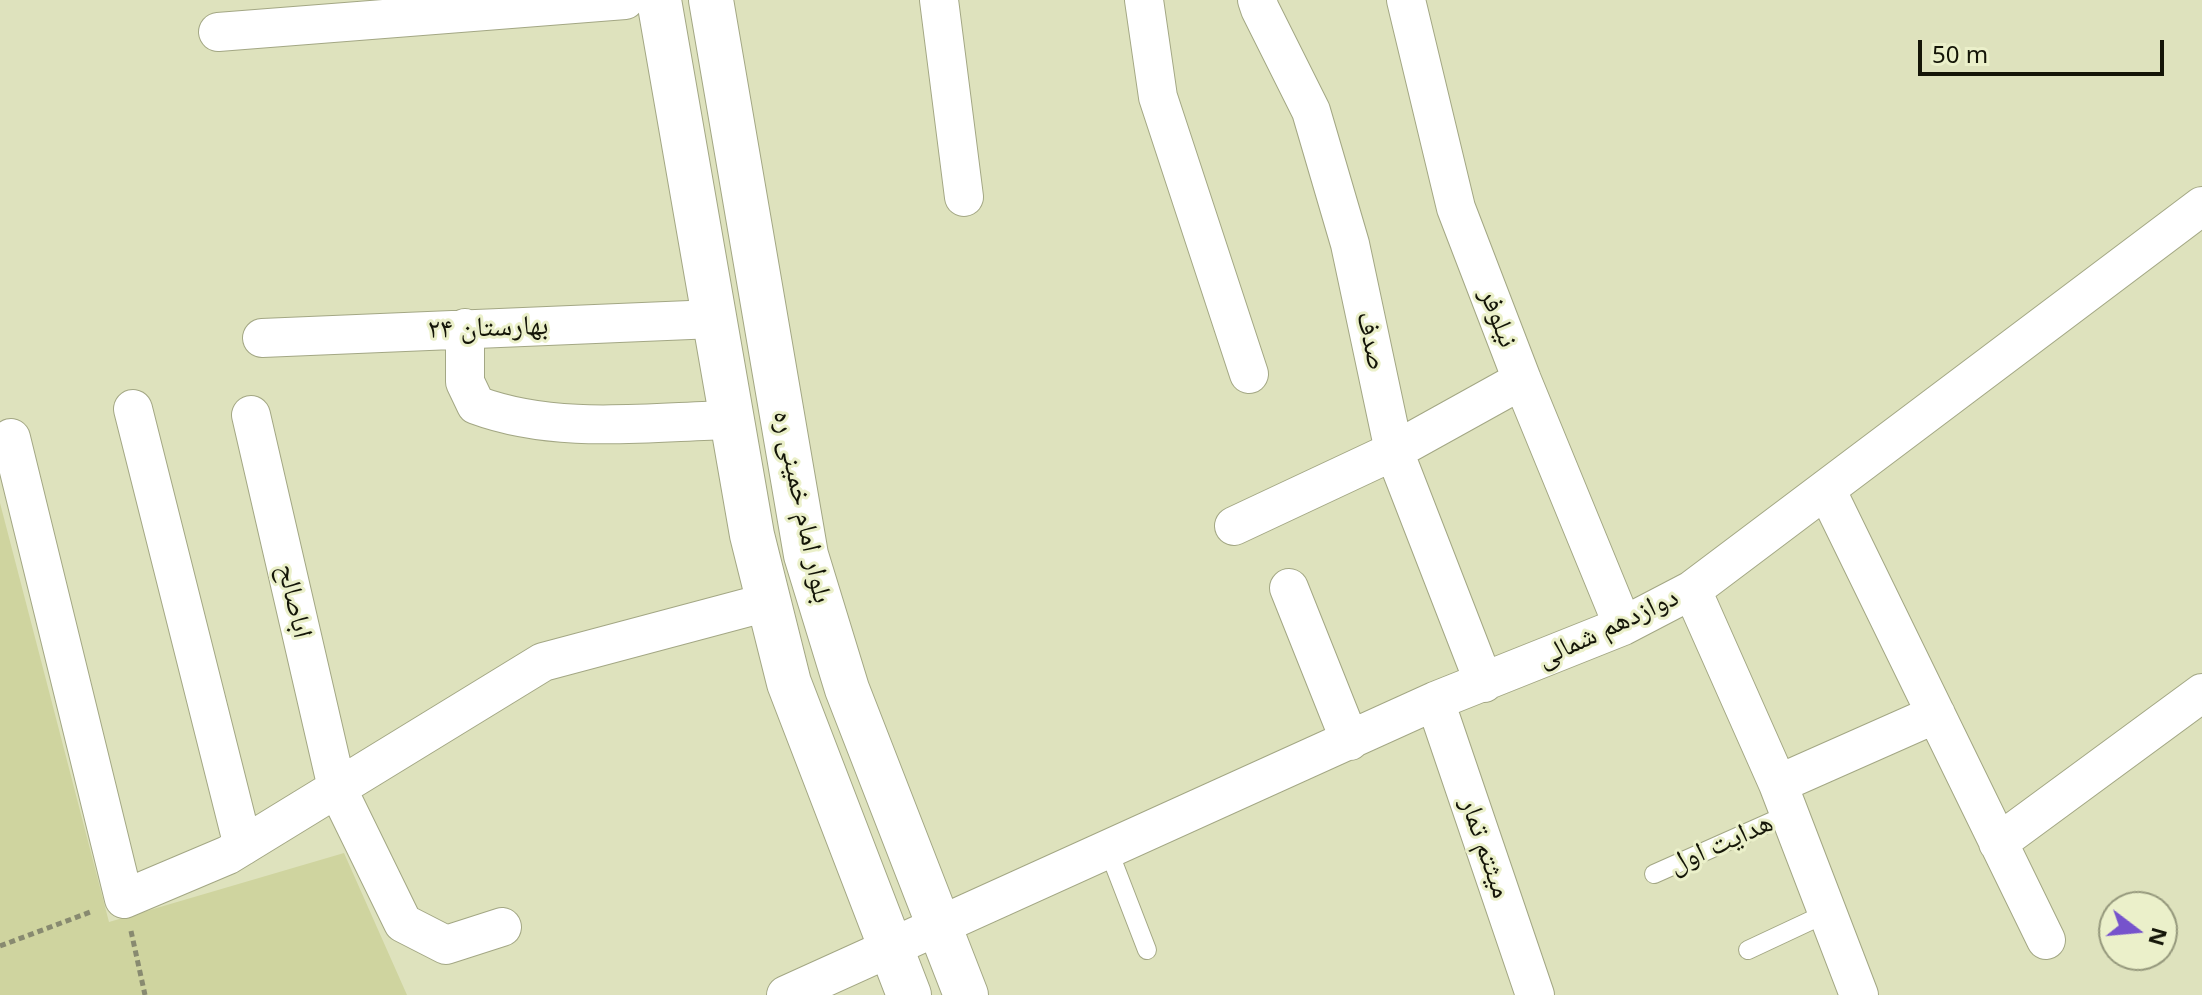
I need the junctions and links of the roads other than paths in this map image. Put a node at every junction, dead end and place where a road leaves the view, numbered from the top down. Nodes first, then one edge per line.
1 (625, 0) edge
2 (659, 0) edge
3 (711, 0) edge
4 (939, 0) edge
5 (1144, 0) edge
6 (1257, 0) edge
7 (1406, 0) edge
8 (218, 32) dead end
9 (964, 197) dead end
10 (2202, 206) edge
11 (714, 319) junction
12 (465, 328) junction
13 (262, 338) dead end
14 (1249, 374) dead end
15 (1522, 380) junction
16 (133, 409) dead end
17 (251, 415) dead end
18 (731, 420) junction
19 (11, 438) dead end
20 (1394, 451) junction
21 (1826, 489) junction
22 (1234, 526) dead end
23 (1289, 588) dead end
24 (1692, 590) junction
25 (768, 602) junction
26 (1623, 626) junction
27 (1484, 683) junction
28 (2202, 693) edge
29 (1435, 701) junction
30 (1936, 714) junction
31 (1350, 741) junction
32 (337, 788) junction
33 (1783, 799) junction
34 (1998, 843) junction
35 (243, 846) junction
36 (1108, 849) junction
37 (1654, 874) dead end
38 (1827, 913) junction
39 (939, 924) junction
40 (502, 927) dead end
41 (2046, 940) dead end
42 (893, 948) junction
43 (1147, 950) dead end
44 (1748, 950) dead end
45 (786, 995) edge
46 (909, 995) edge
47 (966, 995) edge
48 (1535, 995) edge
49 (1859, 995) edge

1 - 8 street
2 - 11 main road, بلوار امام خمینی ره
3 - 39 main road, بلوار امام خمینی ره
4 - 9 street
5 - 14 street
6 - 20 street, صدف
7 - 15 street, نیلوفر
10 - 21 street, دوازدهم شمالی
11 - 12 street, بهارستان ۲۴
11 - 18 main road, بلوار امام خمینی ره
12 - 13 street, بهارستان ۲۴
12 - 18 street
15 - 20 street
15 - 26 street, نیلوفر
16 - 35 street
17 - 32 street, اباصالح
18 - 25 main road, بلوار امام خمینی ره
19 - 35 street
20 - 22 street
20 - 27 street, صدف
21 - 24 street, دوازدهم شمالی
21 - 30 street
23 - 31 street
24 - 26 street, دوازدهم شمالی
24 - 33 street
25 - 32 street
25 - 42 main road, بلوار امام خمینی ره
26 - 27 street, دوازدهم شمالی
27 - 29 street, دوازدهم شمالی
28 - 34 street
29 - 31 street, دوازدهم شمالی
29 - 48 street, میثتم تمار
30 - 33 street
30 - 34 street
31 - 36 street, دوازدهم شمالی
32 - 35 street
32 - 40 street, اباصالح
33 - 37 lane, هدایت اول
33 - 38 street
34 - 41 street
36 - 39 street, دوازدهم شمالی
36 - 43 lane
38 - 44 lane
38 - 49 street
39 - 42 street, دوازدهم شمالی
39 - 47 main road, بلوار امام خمینی ره
42 - 45 street, دوازدهم شمالی
42 - 46 main road, بلوار امام خمینی ره

